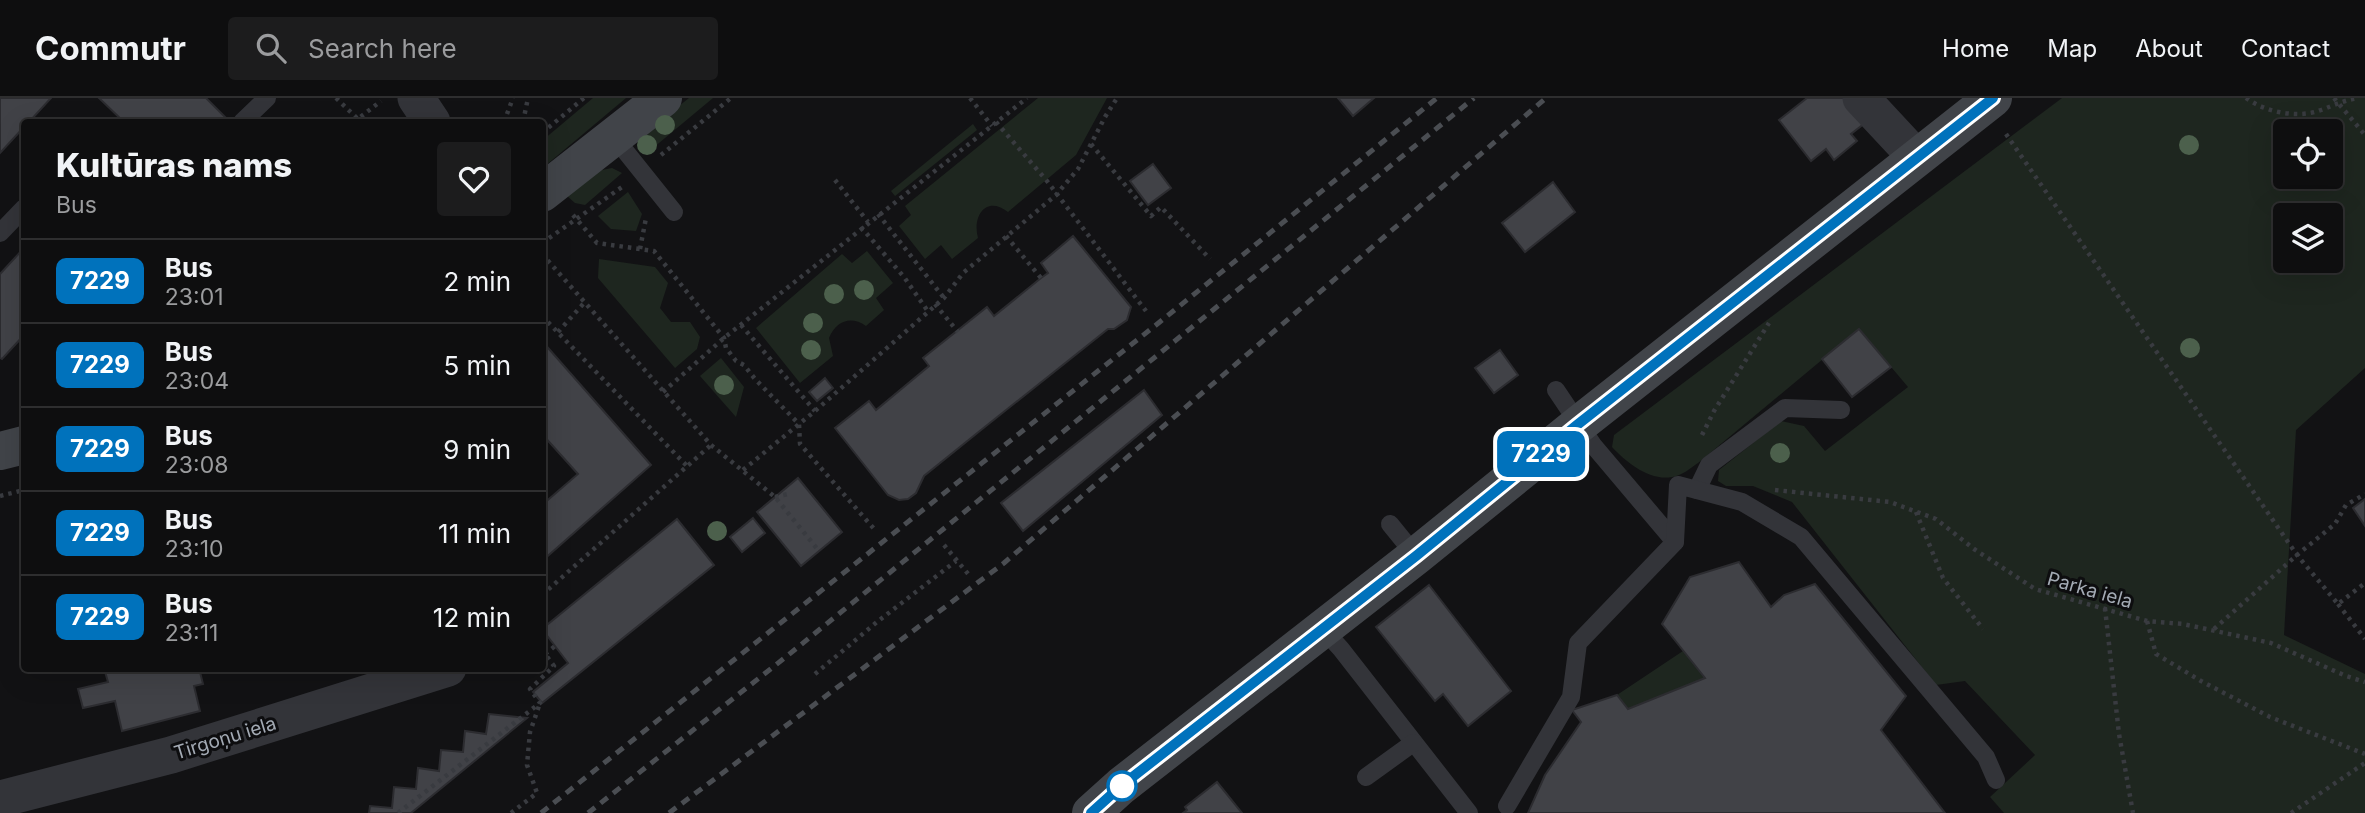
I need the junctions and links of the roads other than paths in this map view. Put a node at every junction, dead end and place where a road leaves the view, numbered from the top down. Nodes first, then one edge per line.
1 (267, 98) edge
2 (416, 98) edge
3 (663, 98) edge
4 (1861, 98) edge
5 (1996, 111) edge
6 (245, 119) edge
7 (430, 119) edge
8 (614, 137) junction
9 (1916, 158) junction
10 (546, 190) edge
11 (21, 211) edge
12 (674, 212) dead end
13 (0, 233) edge
14 (1556, 390) dead end
15 (1841, 410) dead end
16 (1577, 425) junction
17 (21, 446) edge
18 (0, 451) edge
19 (1698, 490) junction
20 (1390, 524) dead end
21 (1675, 542) junction
22 (1416, 556) junction
23 (1323, 629) junction
24 (435, 672) edge
25 (1413, 743) junction
26 (1366, 777) dead end
27 (1996, 780) dead end
28 (0, 799) edge
29 (1507, 806) dead end
30 (1090, 813) edge
31 (1469, 813) edge

1 - 6 lane
2 - 7 street
3 - 8 main road
4 - 9 street
5 - 9 main road
8 - 10 main road
8 - 12 lane
9 - 16 main road
11 - 13 lane
14 - 16 lane
15 - 19 lane
16 - 21 lane
16 - 22 main road
17 - 18 main road
19 - 21 lane
19 - 27 lane
20 - 22 lane
21 - 29 lane
22 - 23 main road
23 - 25 lane
23 - 30 main road
24 - 28 street, Tirgoņu iela
25 - 26 lane
25 - 31 lane

